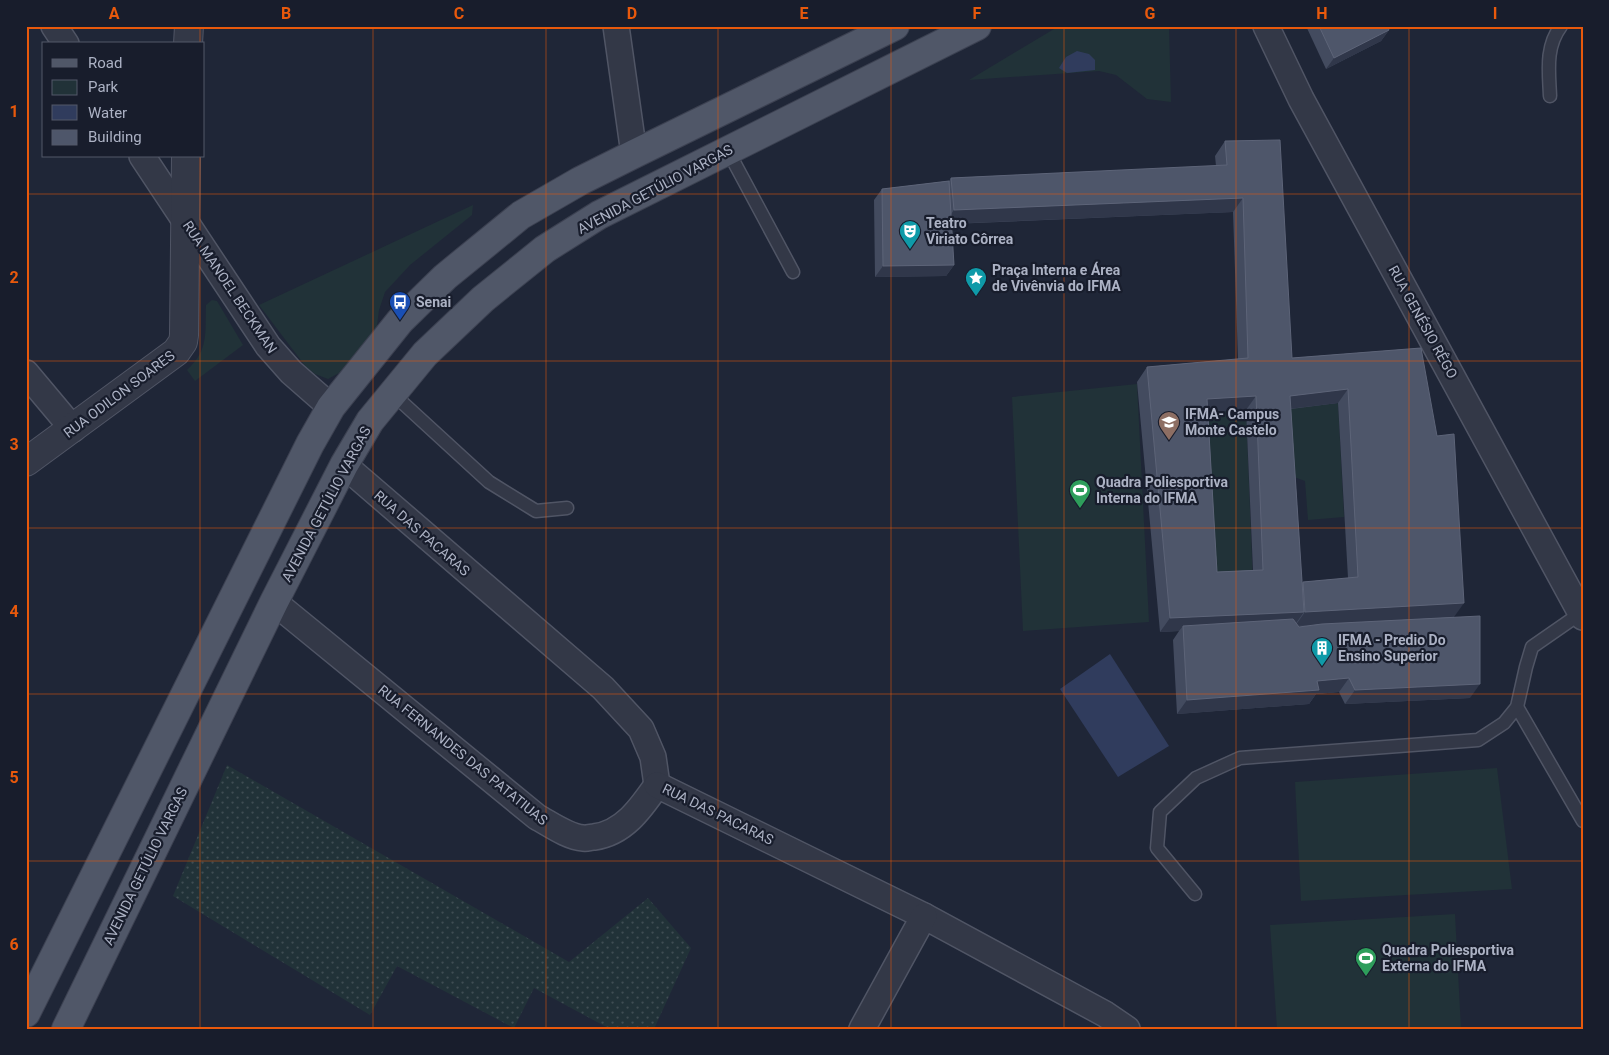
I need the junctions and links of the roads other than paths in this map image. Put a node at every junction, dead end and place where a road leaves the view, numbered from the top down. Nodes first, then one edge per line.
1 (54, 26) edge
2 (188, 26) edge
3 (616, 26) edge
4 (895, 26) edge
5 (977, 26) edge
6 (1266, 26) edge
7 (1561, 26) edge
8 (65, 42) edge
9 (188, 42) edge
10 (1550, 96) dead end
11 (728, 151) junction
12 (634, 154) junction
13 (143, 158) edge
14 (186, 158) edge
15 (186, 221) junction
16 (793, 272) dead end
17 (26, 373) edge
18 (393, 394) junction
19 (331, 407) junction
20 (73, 428) junction
21 (26, 462) edge
22 (344, 466) junction
23 (567, 508) dead end
24 (274, 602) junction
25 (1582, 615) edge
26 (1517, 707) junction
27 (144, 780) junction
28 (657, 784) junction
29 (1583, 821) edge
30 (143, 872) junction
31 (1195, 894) dead end
32 (924, 916) junction
33 (26, 1013) edge
34 (1103, 1022) edge
35 (70, 1027) edge
36 (862, 1029) edge
37 (1127, 1029) edge

1 - 8 street
2 - 9 street
3 - 12 street
4 - 12 main road
5 - 11 main road, AVENIDA GETÚLIO VARGAS
6 - 25 street, RUA GENÉSIO RÊGO
7 - 10 lane
11 - 16 lane
11 - 18 main road, AVENIDA GETÚLIO VARGAS
12 - 19 main road
13 - 15 street, RUA MANOEL BECKMAN
14 - 15 street
15 - 19 street, RUA MANOEL BECKMAN
15 - 20 street, RUA ODILON SOARES
17 - 20 street
18 - 22 main road, AVENIDA GETÚLIO VARGAS
18 - 23 lane
19 - 27 main road
20 - 21 street, RUA ODILON SOARES
22 - 24 main road, AVENIDA GETÚLIO VARGAS
22 - 28 street, RUA DAS PACARAS
24 - 28 street, RUA FERNANDES DAS PATATIUAS
24 - 30 main road, AVENIDA GETÚLIO VARGAS
25 - 26 lane
26 - 29 lane
26 - 31 lane
27 - 30 main road
27 - 33 main road
28 - 32 street, RUA DAS PACARAS
30 - 35 main road, AVENIDA GETÚLIO VARGAS
32 - 34 street, RUA DAS PACARAS
32 - 36 street
34 - 37 street, RUA DAS PACARAS

